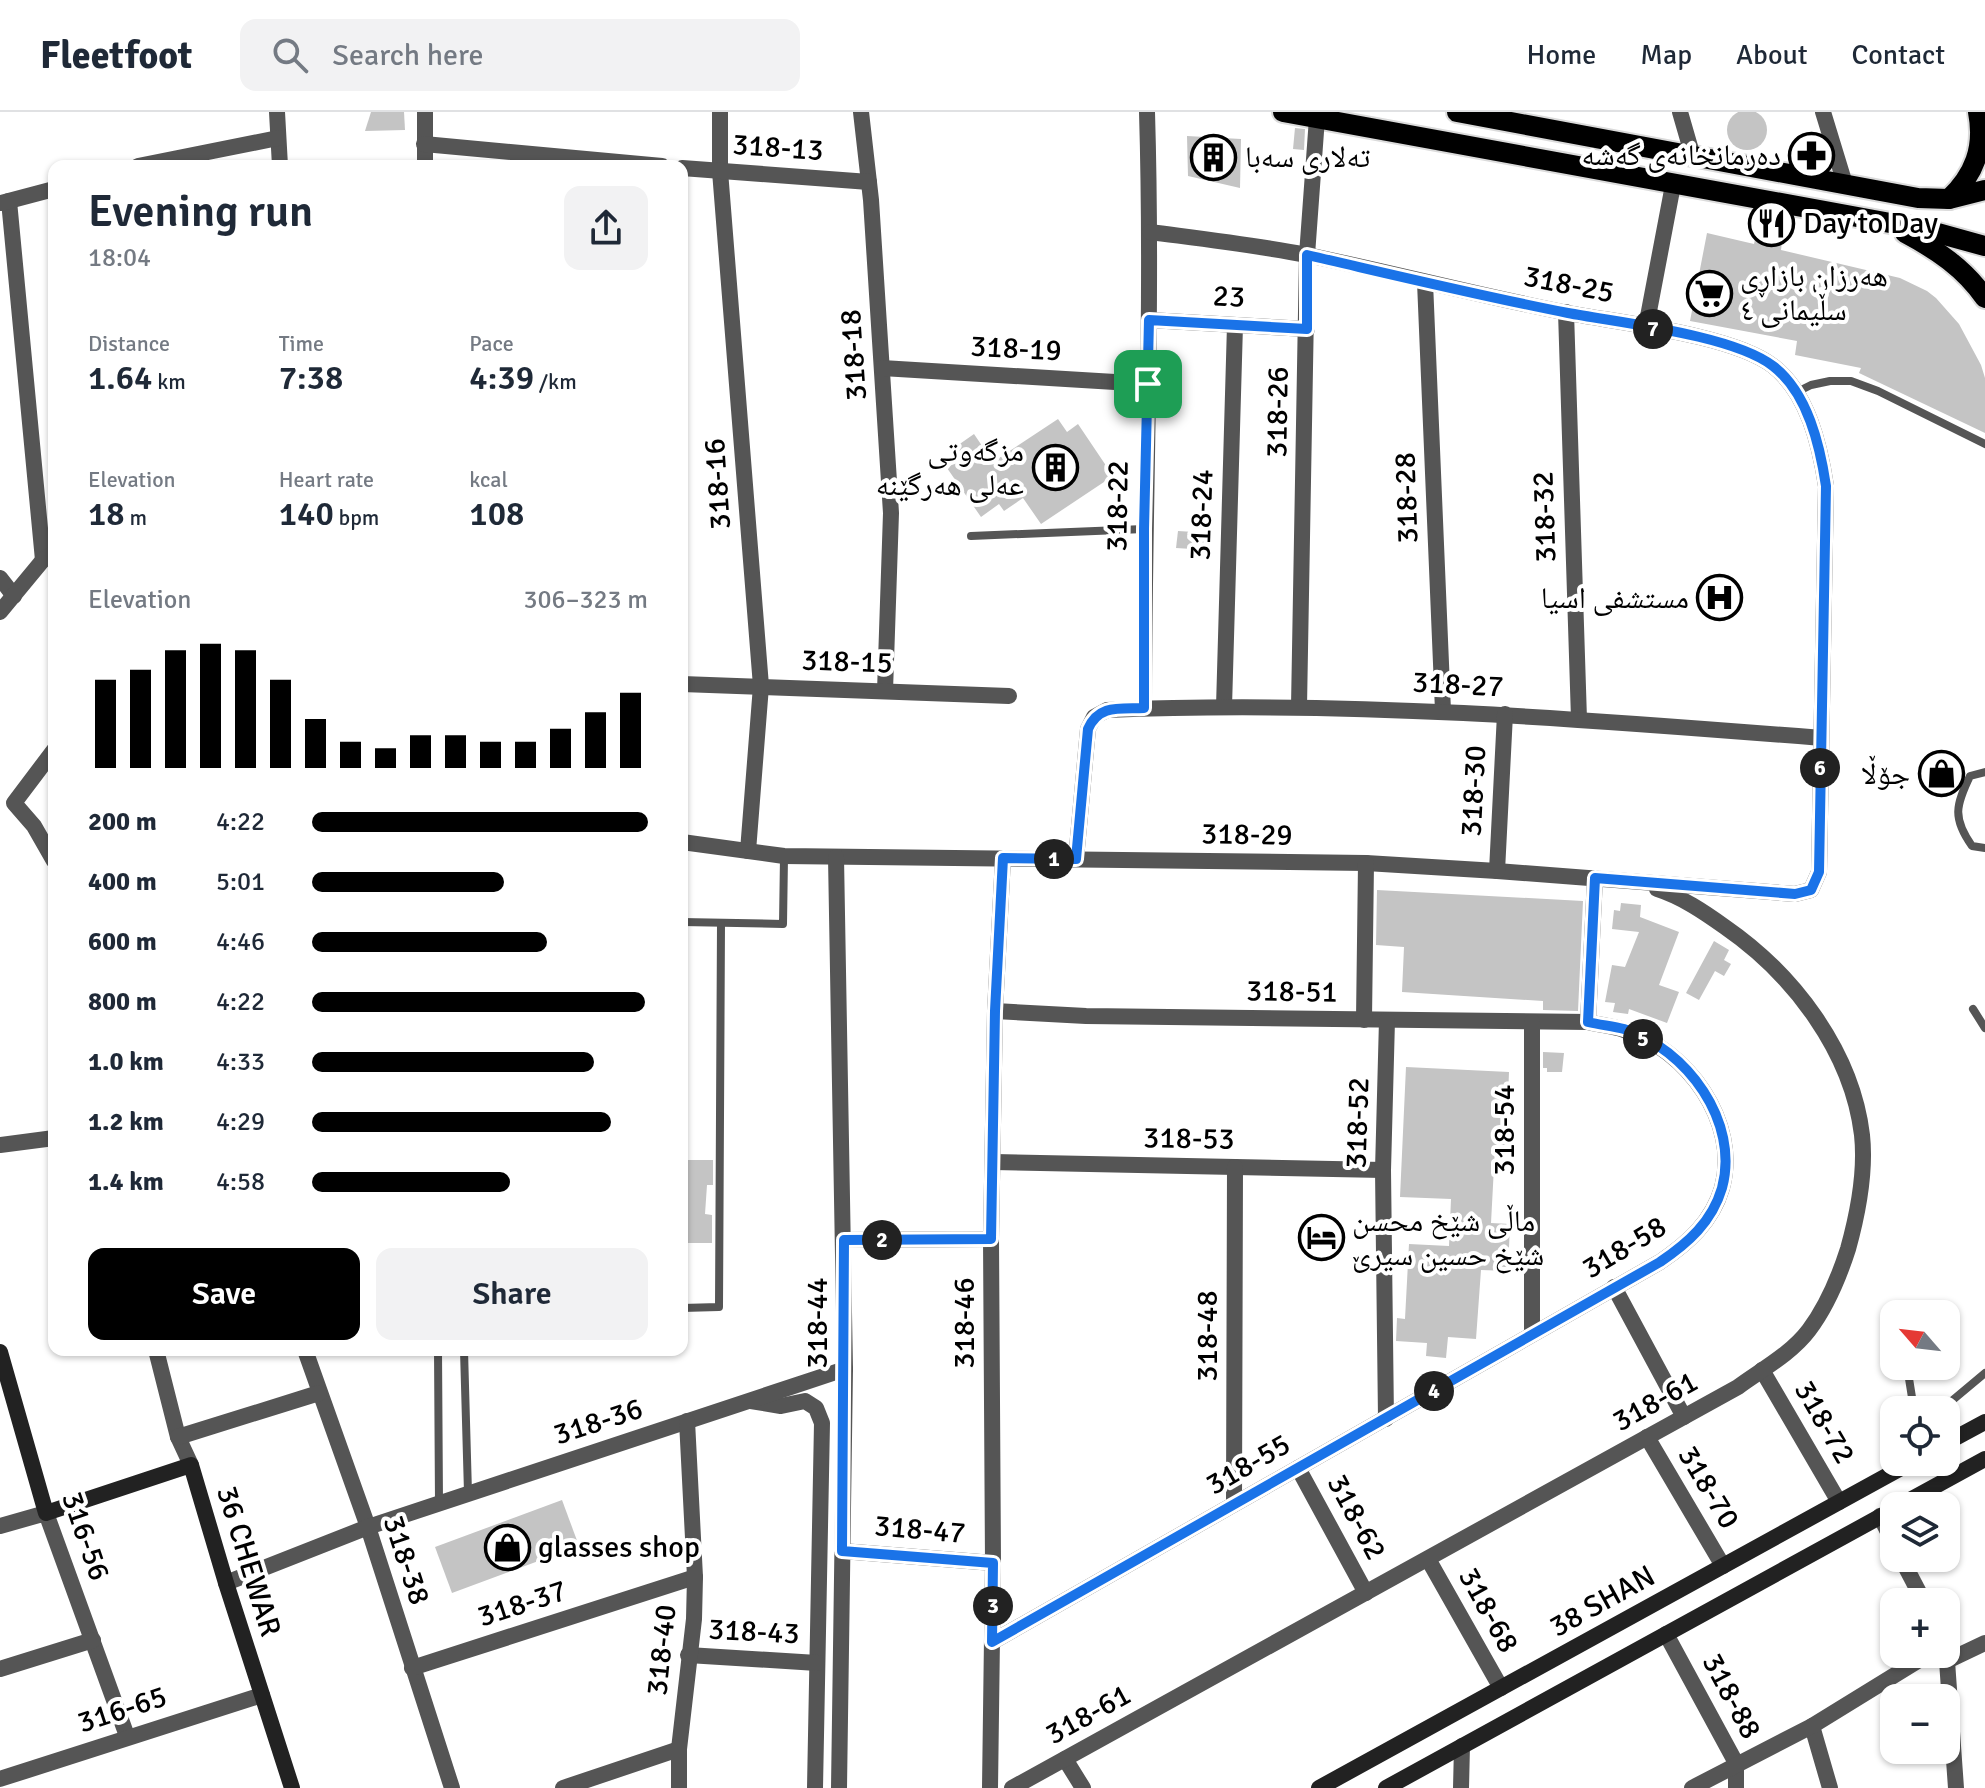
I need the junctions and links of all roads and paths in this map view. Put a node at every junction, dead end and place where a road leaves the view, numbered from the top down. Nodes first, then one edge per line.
1 (277, 112) edge
2 (425, 112) edge
3 (720, 112) edge
4 (861, 112) edge
5 (1147, 112) edge
6 (1283, 112) edge
7 (1457, 112) edge
8 (1680, 112) edge
9 (1823, 112) edge
10 (1978, 112) edge
11 (1317, 118) junction
12 (1535, 120) edge
13 (278, 138) junction
14 (424, 144) junction
15 (1693, 157) junction
16 (166, 160) edge
17 (280, 160) edge
18 (425, 160) edge
19 (559, 160) edge
20 (688, 168) edge
21 (720, 171) junction
22 (869, 182) junction
23 (1845, 184) junction
24 (1673, 185) junction
25 (1985, 190) edge
26 (48, 191) edge
27 (1949, 199) junction
28 (4, 202) edge
29 (1888, 223) junction
30 (1150, 232) junction
31 (1985, 246) edge
32 (1307, 255) junction
33 (1425, 282) junction
34 (1985, 298) edge
35 (1566, 312) junction
36 (1149, 320) junction
37 (1235, 325) junction
38 (1646, 327) junction
39 (1307, 329) junction
40 (882, 368) junction
41 (1148, 384) junction
42 (1795, 393) junction
43 (1985, 444) edge
44 (1144, 529) junction
45 (971, 536) dead end
46 (48, 549) edge
47 (48, 558) edge
48 (0, 578) edge
49 (14, 596) junction
50 (0, 612) edge
51 (688, 684) edge
52 (761, 686) junction
53 (885, 691) junction
54 (1009, 696) dead end
55 (1224, 707) junction
56 (1299, 707) junction
57 (1144, 708) junction
58 (1443, 711) junction
59 (1505, 714) junction
60 (1579, 719) junction
61 (1821, 738) junction
62 (48, 758) edge
63 (1985, 772) edge
64 (688, 843) edge
65 (1985, 848) edge
66 (48, 850) edge
67 (748, 851) junction
68 (784, 856) junction
69 (836, 857) junction
70 (1003, 858) junction
71 (1076, 859) junction
72 (1366, 863) junction
73 (1497, 871) junction
74 (1595, 878) junction
75 (1619, 880) junction
76 (1811, 890) joint
77 (688, 922) edge
78 (721, 924) junction
79 (1973, 1009) dead end
80 (995, 1011) junction
81 (1364, 1020) junction
82 (1387, 1020) junction
83 (1532, 1022) junction
84 (1588, 1022) junction
85 (1985, 1028) edge
86 (48, 1139) edge
87 (0, 1145) edge
88 (994, 1162) junction
89 (1235, 1167) junction
90 (1383, 1170) junction
91 (991, 1239) junction
92 (844, 1240) junction
93 (1614, 1287) junction
94 (688, 1308) edge
95 (1532, 1334) junction
96 (0, 1352) edge
97 (158, 1356) edge
98 (307, 1356) edge
99 (438, 1356) edge
100 (464, 1356) edge
101 (845, 1369) junction
102 (1762, 1370) junction
103 (1985, 1373) edge
104 (319, 1393) junction
105 (1958, 1396) edge
106 (749, 1400) junction
107 (1684, 1417) junction
108 (1386, 1419) junction
109 (687, 1421) junction
110 (1985, 1422) edge
111 (1960, 1435) edge
112 (178, 1437) junction
113 (1647, 1437) junction
114 (1985, 1459) edge
115 (191, 1465) junction
116 (1298, 1468) junction
117 (1886, 1476) edge
118 (1924, 1492) edge
119 (468, 1494) junction
120 (1839, 1502) junction
121 (439, 1503) junction
122 (1234, 1504) junction
123 (46, 1513) junction
124 (1880, 1516) edge
125 (0, 1526) edge
126 (368, 1527) junction
127 (842, 1551) junction
128 (1428, 1559) junction
129 (993, 1563) junction
130 (1723, 1566) junction
131 (695, 1577) junction
132 (226, 1583) junction
133 (1366, 1593) junction
134 (1666, 1634) junction
135 (93, 1640) junction
136 (992, 1642) junction
137 (1985, 1643) edge
138 (1960, 1650) edge
139 (688, 1655) junction
140 (817, 1663) junction
141 (412, 1668) junction
142 (1906, 1668) edge
143 (1947, 1668) edge
144 (0, 1669) edge
145 (1501, 1688) junction
146 (262, 1695) junction
147 (1812, 1726) junction
148 (127, 1736) junction
149 (1462, 1746) junction
150 (679, 1749) junction
151 (1065, 1759) junction
152 (1736, 1763) junction
153 (0, 1779) edge
154 (292, 1788) edge
155 (452, 1788) edge
156 (563, 1788) edge
157 (679, 1788) edge
158 (815, 1788) edge
159 (839, 1788) edge
160 (990, 1788) edge
161 (1012, 1788) edge
162 (1083, 1788) edge
163 (1319, 1788) edge
164 (1386, 1788) edge
165 (1461, 1788) edge
166 (1692, 1788) edge
167 (1736, 1788) edge
168 (1830, 1788) edge
169 (1956, 1788) edge

1 - 13 street
2 - 14 street
3 - 21 street, 318-16
4 - 22 street, 318-18
5 - 30 street, 318-22
6 - 11 main road
7 - 12 main road
8 - 15 street
9 - 23 street
10 - 27 main road
11 - 24 main road
11 - 32 street, 318-26
12 - 15 main road
13 - 16 street
13 - 17 street
14 - 18 street
14 - 19 street
15 - 23 main road
20 - 21 street, 318-13
21 - 22 street, 318-13
21 - 52 street, 318-16
22 - 40 street, 318-18
23 - 27 main road
24 - 29 main road
24 - 38 street
25 - 27 main road
26 - 28 street
28 - 46 street
29 - 31 main road
29 - 34 main road
30 - 32 street, 318-25
30 - 36 street, 318-22
32 - 33 street, 318-25
32 - 39 street, 318-26
33 - 35 street, 318-25
33 - 58 street, 318-28
35 - 38 street, 318-25
35 - 60 street, 318-32
36 - 37 street, 23
36 - 41 street, 318-22
37 - 39 street, 23
37 - 55 street, 318-24
38 - 42 street, 318-25
39 - 56 street, 318-26
40 - 41 street, 318-19
40 - 53 street, 318-18
41 - 44 street, 318-22
42 - 43 lane
42 - 61 street, 318-25
44 - 45 lane
44 - 57 street, 318-22
47 - 49 street
48 - 49 street
49 - 50 street
51 - 52 street, 318-15
52 - 53 street, 318-15
52 - 67 street, 318-16
53 - 54 street, 318-15
55 - 56 street, 318-27
55 - 57 street, 318-27
56 - 58 street, 318-27
57 - 71 street, 318-27
58 - 59 street, 318-27
59 - 60 street, 318-27
59 - 73 street, 318-30
60 - 61 street, 318-27
61 - 76 street, 318-25
62 - 66 street
63 - 65 lane
64 - 67 street, 318-29
67 - 68 street, 318-29
68 - 69 street, 318-29
68 - 78 lane
69 - 70 street, 318-29
69 - 92 street, 318-44
70 - 71 street, 318-29
70 - 80 street, 318-46
71 - 72 street, 318-29
72 - 73 street, 318-29
72 - 81 street
73 - 74 street, 318-29
74 - 75 street, 318-29
74 - 84 street
75 - 76 street, 318-29
75 - 102 street, 318-61
77 - 78 lane
78 - 94 lane
79 - 85 lane
80 - 81 street, 318-51
80 - 88 street, 318-46
81 - 82 street, 318-51
82 - 83 street, 318-51
82 - 90 street, 318-52
83 - 84 street, 318-51
83 - 95 street, 318-54
84 - 93 street, 318-58
86 - 87 street
88 - 89 street, 318-53
88 - 91 street, 318-46
89 - 90 street, 318-53
89 - 122 street, 318-48
90 - 108 street, 318-52
91 - 92 street
91 - 129 street, 318-46
92 - 101 street, 318-44
93 - 95 street, 318-58
93 - 107 street
95 - 108 street, 318-55
96 - 123 street, 316-56
97 - 112 street, 36 CHEWAR
98 - 104 street, 318-38
99 - 121 lane
100 - 119 lane
101 - 106 street, 318-36
101 - 127 street, 318-44
102 - 107 street, 318-61
102 - 120 street, 318-72
103 - 105 lane
104 - 112 street
104 - 126 street, 318-38
106 - 109 street, 318-36
106 - 140 street
107 - 113 street, 318-61
108 - 116 street, 318-55
109 - 119 street, 318-36
109 - 131 street, 318-40
110 - 111 street
112 - 115 street, 36 CHEWAR
113 - 128 street, 318-61
113 - 130 street, 318-70
114 - 118 street, 38 SHAN
115 - 123 street
115 - 132 street, 36 CHEWAR
116 - 122 street, 318-55
116 - 133 street, 318-62
117 - 120 street, 38 SHAN
119 - 121 street, 318-36
120 - 130 street, 38 SHAN
121 - 126 street, 318-36
122 - 136 street, 318-55
123 - 125 street
123 - 135 street, 316-56
124 - 134 street, 38 SHAN
126 - 132 street, 318-36
126 - 141 street, 318-38
127 - 129 street, 318-47
127 - 159 street, 318-44
128 - 133 street, 318-61
128 - 145 street, 318-68
129 - 136 street, 318-46
130 - 145 street, 38 SHAN
131 - 139 street, 318-40
131 - 141 street, 318-37
132 - 146 street, 36 CHEWAR
133 - 151 street, 318-61
134 - 149 street, 38 SHAN
134 - 152 street, 318-88
135 - 144 street
135 - 148 street, 316-56
136 - 160 street, 318-46
137 - 138 street
139 - 140 street, 318-43
139 - 150 street, 318-40
140 - 158 street
141 - 155 street, 318-38
142 - 147 street
143 - 169 street
145 - 163 street, 38 SHAN
146 - 148 street, 316-65
146 - 154 street, 36 CHEWAR
147 - 152 street
147 - 168 street
148 - 153 street, 316-65
149 - 164 street, 38 SHAN
149 - 165 street
150 - 156 street
150 - 157 street, 318-40
151 - 161 street, 318-61
151 - 162 street
152 - 166 street
152 - 167 street, 318-88

